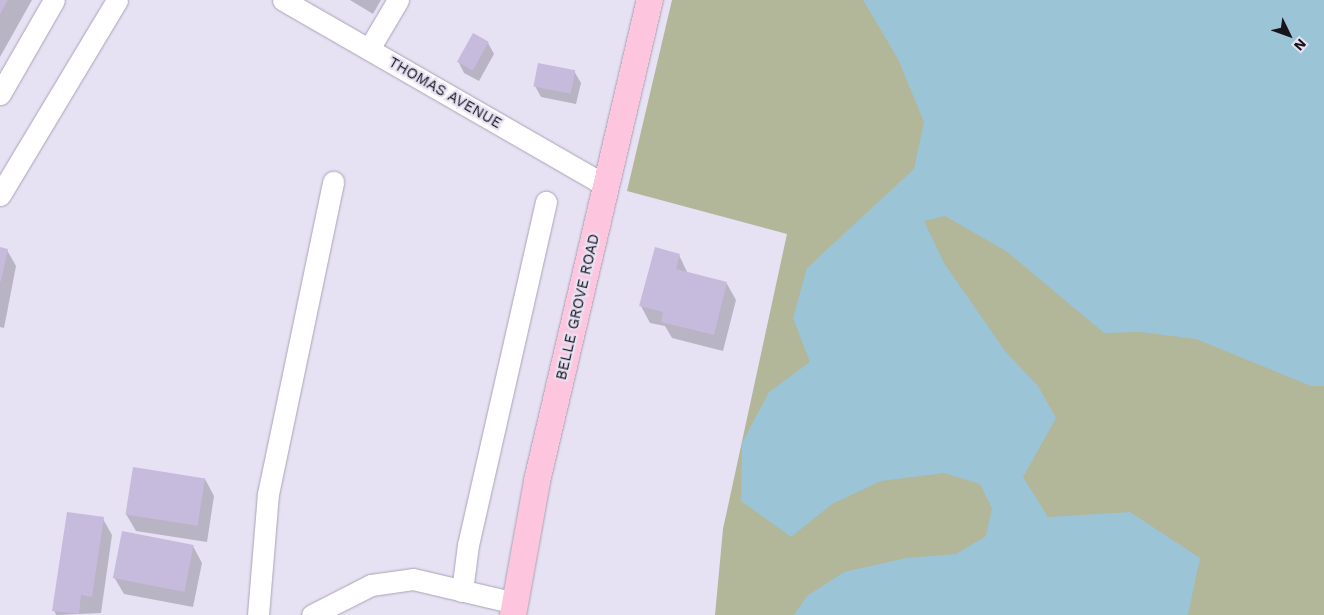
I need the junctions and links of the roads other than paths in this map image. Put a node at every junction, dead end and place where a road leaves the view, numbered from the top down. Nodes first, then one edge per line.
1 (54, 0) edge
2 (117, 0) edge
3 (283, 0) edge
4 (398, 0) edge
5 (650, 0) edge
6 (368, 49) junction
7 (0, 94) edge
8 (333, 182) dead end
9 (606, 186) junction
10 (0, 194) edge
11 (546, 202) dead end
12 (462, 591) junction
13 (514, 609) edge
14 (258, 615) edge
15 (312, 615) edge

1 - 7 street
2 - 10 street
3 - 6 street, THOMAS AVENUE
4 - 6 street
5 - 9 main road, BELLE GROVE ROAD
6 - 9 street, THOMAS AVENUE
8 - 14 street
9 - 13 main road, BELLE GROVE ROAD
11 - 12 street
12 - 13 street
12 - 15 street

